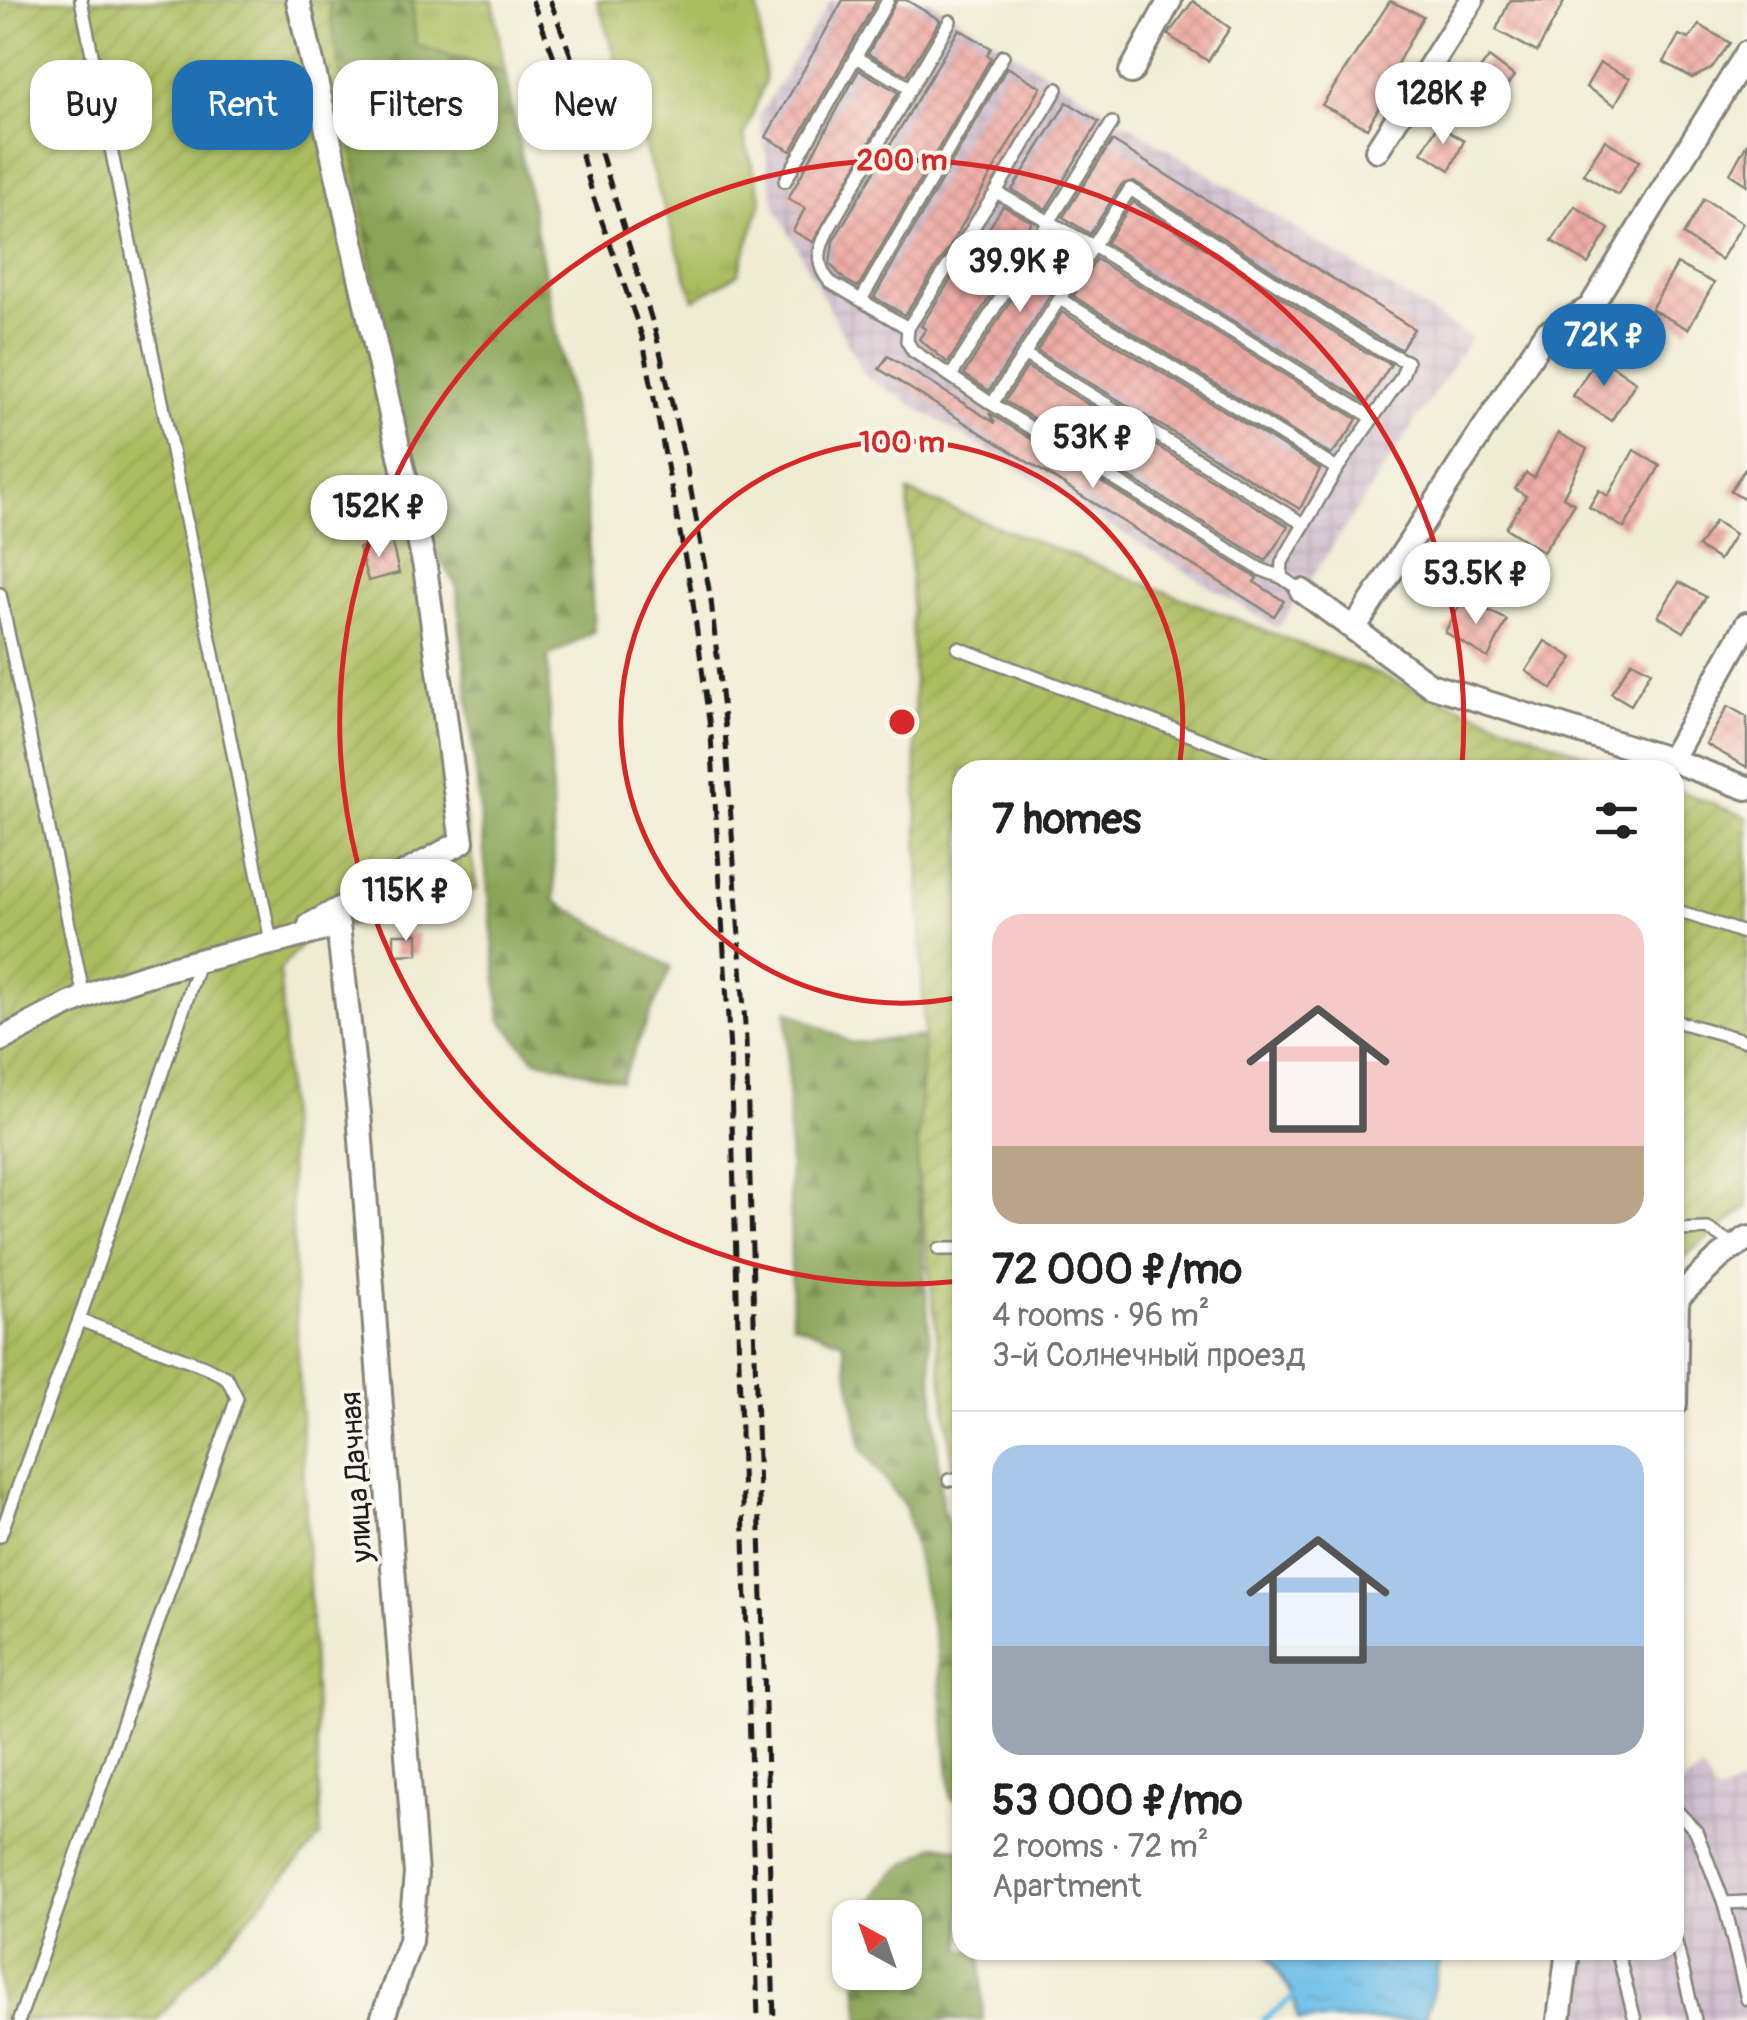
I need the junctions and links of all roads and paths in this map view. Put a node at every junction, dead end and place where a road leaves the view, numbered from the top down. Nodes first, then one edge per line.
1 (81, 0) edge
2 (298, 0) edge
3 (888, 0) edge
4 (1170, 0) edge
5 (1472, 0) edge
6 (950, 22) dead end
7 (1747, 53) edge
8 (1003, 56) dead end
9 (856, 57) junction
10 (1131, 72) dead end
11 (911, 88) junction
12 (1056, 90) dead end
13 (1112, 123) dead end
14 (1377, 150) dead end
15 (785, 181) dead end
16 (996, 192) junction
17 (1049, 224) junction
18 (1095, 247) junction
19 (861, 300) junction
20 (1060, 300) junction
21 (908, 328) junction
22 (1024, 354) junction
23 (951, 376) junction
24 (992, 404) junction
25 (1374, 418) junction
26 (1337, 469) junction
27 (1302, 524) junction
28 (1281, 577) junction
29 (1302, 590) joint
30 (0, 594) edge
31 (1747, 624) edge
32 (1356, 627) junction
33 (958, 648) dead end
34 (1256, 760) edge
35 (1671, 760) joint
36 (1684, 765) edge
37 (1747, 788) edge
38 (1684, 913) edge
39 (1747, 934) edge
40 (272, 946) junction
41 (200, 960) junction
42 (84, 997) junction
43 (1684, 1024) edge
44 (0, 1040) edge
45 (1747, 1041) edge
46 (1684, 1230) edge
47 (1741, 1242) edge
48 (940, 1249) dead end
49 (952, 1249) edge
50 (1684, 1291) edge
51 (79, 1320) junction
52 (0, 1536) edge
53 (1684, 1819) edge
54 (1747, 1902) edge
55 (1724, 1903) junction
56 (1567, 1960) edge
57 (1620, 1960) edge
58 (1680, 1960) edge
59 (1747, 1999) edge
60 (19, 2020) edge
61 (382, 2020) edge
62 (1559, 2020) edge
63 (1635, 2020) edge
64 (1695, 2020) edge

1 - 40 lane
2 - 40 street
3 - 9 lane
4 - 10 street
5 - 14 street
6 - 11 lane
7 - 32 street
8 - 19 lane
9 - 11 lane
9 - 15 lane
11 - 19 lane
12 - 16 lane
13 - 17 lane
16 - 17 lane
16 - 21 lane
17 - 18 lane
17 - 23 lane
18 - 20 lane
18 - 25 lane
18 - 25 lane
19 - 21 lane
20 - 22 lane
20 - 26 lane
21 - 23 lane
22 - 24 lane
22 - 27 lane
23 - 24 lane
24 - 28 lane
25 - 26 lane
26 - 27 lane
27 - 28 lane
28 - 29 lane
29 - 32 street
30 - 42 lane
31 - 35 street
32 - 35 street
33 - 34 lane
36 - 37 street
38 - 39 lane
40 - 41 street
40 - 61 street, улица Дачная
41 - 42 street
41 - 51 lane
42 - 44 street
43 - 45 lane
46 - 47 lane
47 - 50 street
48 - 49 lane
51 - 52 lane
51 - 60 lane
53 - 55 lane
54 - 55 lane
55 - 59 lane
56 - 62 street
57 - 63 lane
58 - 64 lane

